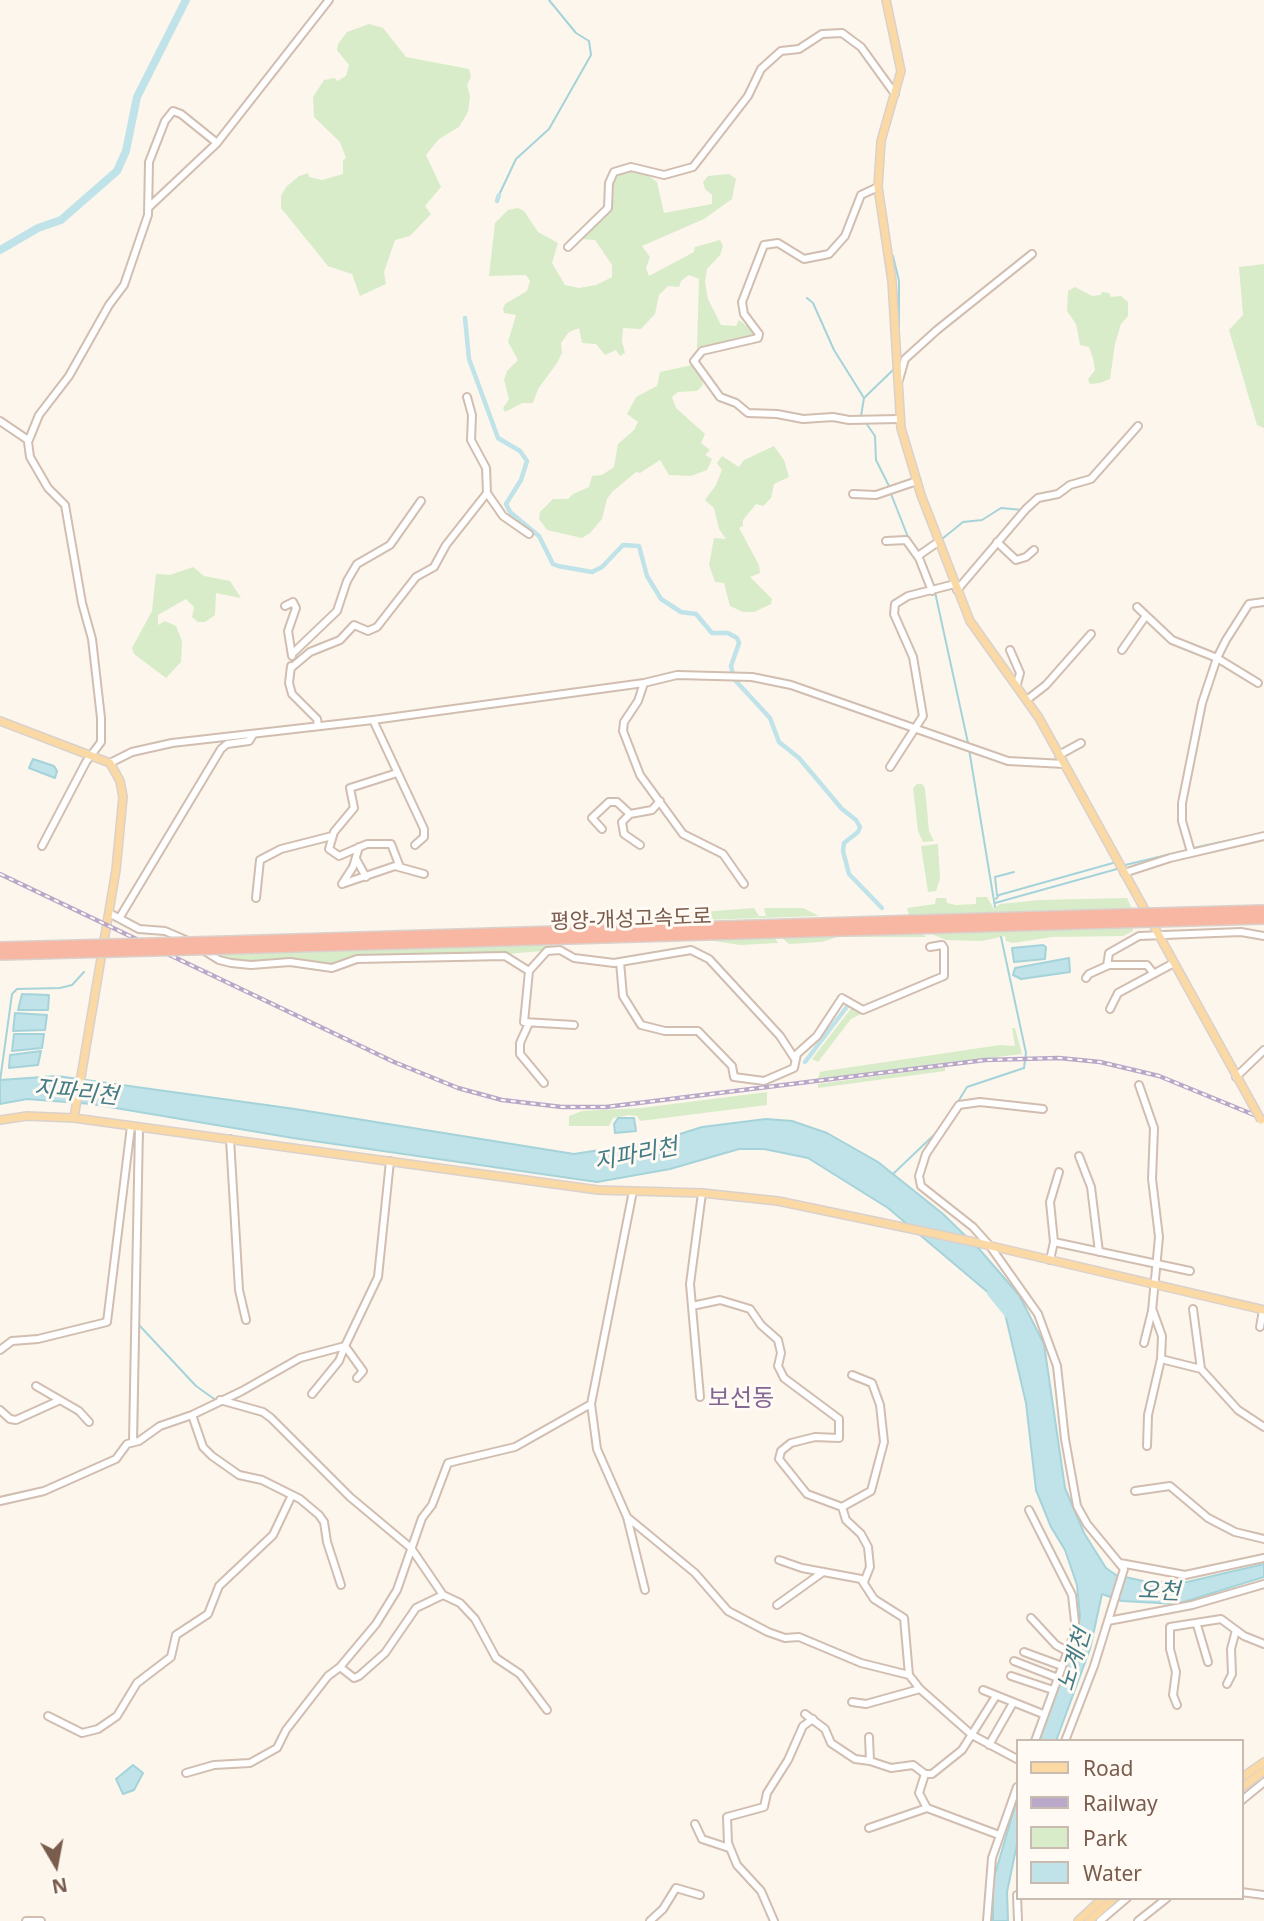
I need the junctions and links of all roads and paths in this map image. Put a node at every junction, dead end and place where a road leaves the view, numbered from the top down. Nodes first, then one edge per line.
1 (329, 0) edge
2 (881, 0) edge
3 (887, 0) edge
4 (889, 14) junction
5 (895, 94) junction
6 (217, 143) junction
7 (878, 187) junction
8 (149, 207) junction
9 (568, 247) dead end
10 (1032, 254) dead end
11 (896, 391) junction
12 (467, 397) dead end
13 (900, 419) junction
14 (0, 421) edge
15 (1138, 426) dead end
16 (29, 440) junction
17 (917, 481) junction
18 (487, 493) junction
19 (853, 494) dead end
20 (421, 501) dead end
21 (529, 534) dead end
22 (886, 541) dead end
23 (937, 541) junction
24 (997, 542) junction
25 (1034, 550) dead end
26 (918, 556) junction
27 (955, 586) junction
28 (935, 590) junction
29 (1264, 603) edge
30 (285, 606) dead end
31 (1137, 607) dead end
32 (1145, 617) junction
33 (1091, 634) dead end
34 (1010, 650) dead end
35 (1122, 650) dead end
36 (292, 654) junction
37 (1217, 658) junction
38 (291, 668) junction
39 (1258, 682) dead end
40 (645, 683) junction
41 (1017, 684) junction
42 (1028, 699) junction
43 (373, 720) junction
44 (0, 721) edge
45 (318, 726) junction
46 (915, 729) junction
47 (253, 735) junction
48 (1081, 743) dead end
49 (91, 753) junction
50 (1059, 755) junction
51 (110, 763) junction
52 (1064, 764) junction
53 (890, 767) dead end
54 (397, 773) junction
55 (660, 800) junction
56 (630, 814) junction
57 (602, 829) dead end
58 (332, 836) junction
59 (1264, 836) edge
60 (415, 845) dead end
61 (640, 845) dead end
62 (42, 846) dead end
63 (359, 847) junction
64 (1191, 850) junction
65 (356, 859) junction
66 (400, 867) junction
67 (1122, 869) junction
68 (424, 874) dead end
69 (366, 877) junction
70 (744, 884) dead end
71 (256, 898) dead end
72 (1264, 910) edge
73 (109, 913) junction
74 (120, 918) junction
75 (1117, 919) junction
76 (1264, 919) edge
77 (1156, 933) junction
78 (1264, 936) edge
79 (228, 945) junction
80 (0, 947) edge
81 (930, 947) dead end
82 (0, 955) edge
83 (620, 962) junction
84 (1172, 964) junction
85 (1107, 966) junction
86 (529, 971) junction
87 (1154, 974) junction
88 (1086, 978) dead end
89 (1111, 1009) dead end
90 (529, 1023) junction
91 (574, 1026) dead end
92 (1264, 1050) edge
93 (796, 1059) junction
94 (1236, 1077) junction
95 (544, 1083) dead end
96 (1139, 1086) dead end
97 (1043, 1109) dead end
98 (74, 1118) junction
99 (0, 1120) edge
100 (1262, 1123) edge
101 (135, 1126) junction
102 (230, 1139) junction
103 (1079, 1156) dead end
104 (390, 1161) junction
105 (1059, 1172) dead end
106 (634, 1191) junction
107 (702, 1192) junction
108 (1054, 1242) junction
109 (990, 1246) junction
110 (1099, 1252) junction
111 (1050, 1260) junction
112 (1158, 1265) junction
113 (1190, 1271) dead end
114 (1154, 1284) junction
115 (692, 1306) junction
116 (1193, 1310) dead end
117 (1264, 1310) edge
118 (1153, 1311) junction
119 (246, 1320) dead end
120 (1259, 1327) dead end
121 (1144, 1343) dead end
122 (345, 1346) junction
123 (0, 1350) edge
124 (1161, 1359) junction
125 (1201, 1369) junction
126 (852, 1376) dead end
127 (357, 1378) dead end
128 (36, 1387) dead end
129 (312, 1394) dead end
130 (700, 1397) dead end
131 (58, 1401) junction
132 (217, 1401) junction
133 (591, 1404) junction
134 (0, 1410) edge
135 (192, 1415) junction
136 (89, 1422) dead end
137 (1264, 1427) edge
138 (133, 1441) junction
139 (1147, 1446) dead end
140 (1136, 1491) dead end
141 (292, 1495) junction
142 (0, 1501) edge
143 (842, 1507) junction
144 (1029, 1510) dead end
145 (627, 1517) junction
146 (1264, 1539) edge
147 (411, 1548) junction
148 (1264, 1558) edge
149 (779, 1560) dead end
150 (1120, 1563) junction
151 (823, 1572) junction
152 (864, 1582) junction
153 (1264, 1584) edge
154 (341, 1585) dead end
155 (645, 1590) dead end
156 (443, 1595) junction
157 (777, 1605) dead end
158 (1031, 1618) dead end
159 (1108, 1621) junction
160 (1196, 1625) junction
161 (1236, 1630) junction
162 (1264, 1644) edge
163 (1024, 1652) dead end
164 (1068, 1654) junction
165 (1014, 1661) dead end
166 (1209, 1662) dead end
167 (1062, 1666) junction
168 (340, 1667) junction
169 (909, 1675) junction
170 (1011, 1676) dead end
171 (1058, 1678) junction
172 (1227, 1684) dead end
173 (920, 1689) junction
174 (983, 1690) dead end
175 (1053, 1690) junction
176 (996, 1696) junction
177 (852, 1702) dead end
178 (1013, 1703) junction
179 (1177, 1705) dead end
180 (547, 1710) dead end
181 (805, 1714) dead end
182 (1043, 1714) junction
183 (48, 1716) dead end
184 (813, 1719) junction
185 (972, 1735) junction
186 (869, 1737) dead end
187 (1036, 1739) edge
188 (1066, 1739) edge
189 (989, 1745) junction
190 (1016, 1758) edge
191 (870, 1761) junction
192 (1264, 1762) edge
193 (1264, 1771) edge
194 (186, 1773) dead end
195 (925, 1774) junction
196 (1243, 1777) edge
197 (1264, 1782) edge
198 (1243, 1787) edge
199 (1016, 1790) edge
200 (1243, 1799) edge
201 (928, 1808) junction
202 (695, 1824) dead end
203 (869, 1828) dead end
204 (999, 1835) junction
205 (729, 1848) junction
206 (1243, 1892) edge
207 (699, 1895) dead end
208 (1264, 1895) edge
209 (1017, 1900) edge
210 (1101, 1900) edge
211 (1112, 1900) edge
212 (1124, 1900) edge
213 (1164, 1900) edge
214 (26, 1921) edge
215 (41, 1921) edge
216 (650, 1921) edge
217 (774, 1921) edge
218 (987, 1921) edge
219 (1018, 1921) edge
220 (1077, 1921) edge
221 (1089, 1921) edge
222 (1100, 1921) edge
223 (1138, 1921) edge

1 - 6 street
2 - 4 main road
3 - 4 main road
4 - 5 main road
5 - 7 main road
5 - 9 street
6 - 8 street
6 - 8 street
7 - 11 main road
7 - 13 street
8 - 16 street
10 - 11 street
11 - 13 main road
12 - 18 street
13 - 17 main road
14 - 16 street
15 - 24 street
16 - 49 street
17 - 19 street
17 - 23 main road
18 - 21 street
18 - 38 street
20 - 36 street
22 - 26 street
23 - 26 street
23 - 27 main road
24 - 25 street
24 - 27 street
26 - 28 street
27 - 28 street
27 - 41 main road
28 - 46 street
29 - 37 street
30 - 36 street
31 - 32 street
32 - 35 street
32 - 37 street
33 - 42 street
34 - 41 street
36 - 38 street
37 - 39 street
37 - 64 street
38 - 45 street
40 - 43 street
40 - 46 street
40 - 55 street
41 - 42 main road
42 - 50 main road
43 - 45 street
43 - 54 street
44 - 49 main road
45 - 47 street
46 - 52 street
46 - 53 street
47 - 51 street
47 - 74 street
48 - 50 street
49 - 51 main road
49 - 62 street
50 - 52 main road
51 - 73 main road
52 - 67 main road
54 - 58 street
54 - 60 street
55 - 56 street
55 - 70 street
56 - 57 street
56 - 61 street
58 - 63 street
58 - 71 street
59 - 64 street
63 - 65 street
63 - 66 street
64 - 67 street
65 - 69 street
65 - 69 street
66 - 68 street
66 - 69 street
67 - 77 main road
72 - 75 highway, 평양-개성고속도로, bridge
73 - 74 street
73 - 98 main road
74 - 86 street
75 - 76 highway, 평양-개성고속도로, bridge
75 - 79 highway, 평양-개성고속도로
77 - 78 street
77 - 84 main road
77 - 85 street
79 - 80 highway, 평양-개성고속도로, bridge
79 - 82 highway, 평양-개성고속도로, bridge
81 - 93 street
83 - 86 street
83 - 93 street
83 - 93 street
84 - 87 street
84 - 94 main road
85 - 87 street
85 - 88 street
86 - 90 street
87 - 89 street
90 - 91 street
90 - 95 street
92 - 94 street
94 - 100 main road, bridge
96 - 112 street
97 - 109 street
98 - 99 main road
98 - 101 main road
101 - 102 main road
101 - 123 street
101 - 138 street
102 - 104 main road
102 - 119 street
103 - 110 street
104 - 106 main road
104 - 122 street
105 - 108 street
106 - 107 main road
106 - 133 street
107 - 109 main road
107 - 115 street
108 - 110 street
108 - 111 street
109 - 111 main road
109 - 150 street
110 - 112 street
111 - 114 main road
112 - 113 street
112 - 114 street
114 - 117 main road
114 - 118 street
115 - 130 street
115 - 143 street
116 - 125 street
117 - 120 street
118 - 121 street
118 - 124 street
122 - 127 street
122 - 129 street
122 - 132 street
124 - 125 street
124 - 139 street
125 - 137 street
126 - 143 street
128 - 131 street
131 - 134 street
131 - 136 street
132 - 135 street
132 - 147 street
133 - 145 street
133 - 147 street
135 - 138 street
135 - 141 street
138 - 142 street
140 - 146 street
141 - 154 street
141 - 183 street
143 - 152 street
144 - 164 street
145 - 155 street
145 - 169 street
147 - 156 street
147 - 168 street
148 - 150 street
149 - 151 street
150 - 159 street
151 - 152 street
151 - 157 street
152 - 169 street
153 - 159 street
156 - 168 street
156 - 180 street
158 - 164 street
159 - 188 street
160 - 161 street
160 - 166 street
160 - 179 street
161 - 162 street
161 - 172 street
163 - 167 street
164 - 167 street
165 - 171 street
167 - 171 street
168 - 194 street
169 - 173 street
170 - 175 street
171 - 175 street
173 - 177 street
173 - 185 street
174 - 176 street
175 - 182 street
176 - 178 street
176 - 185 street
178 - 182 street
178 - 189 street
181 - 184 street
182 - 187 street
184 - 191 street
184 - 205 street
185 - 189 street
185 - 195 street
186 - 191 street
189 - 190 street
191 - 195 street
192 - 196 main road
193 - 198 main road
195 - 201 street
197 - 200 street
199 - 204 street
201 - 203 street
201 - 204 street
202 - 205 street
204 - 218 street
205 - 217 street
206 - 208 street
207 - 216 street
209 - 219 street
210 - 220 main road
211 - 221 main road
212 - 222 street
213 - 223 street
214 - 215 street

